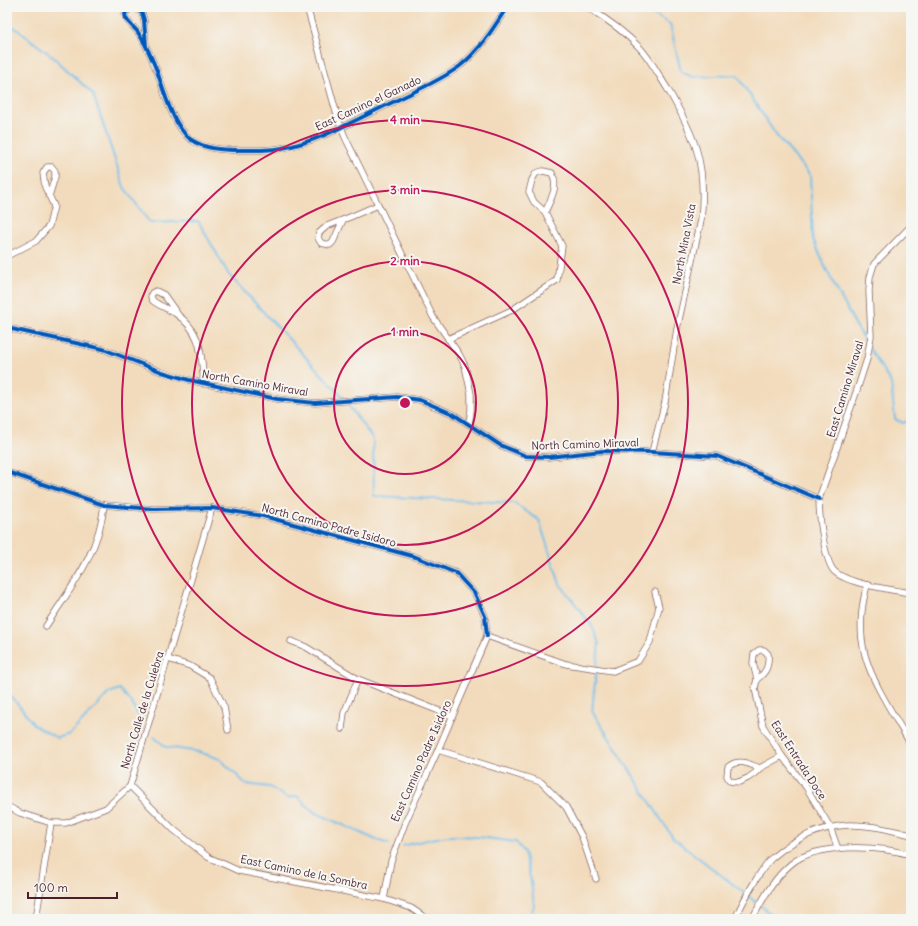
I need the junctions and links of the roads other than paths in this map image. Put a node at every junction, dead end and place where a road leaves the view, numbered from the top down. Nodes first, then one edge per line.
1 (307, 7) edge
2 (507, 7) edge
3 (587, 7) edge
4 (146, 46) junction
5 (341, 127) junction
6 (49, 196) dead end
7 (378, 204) junction
8 (545, 212) junction
9 (342, 220) junction
10 (911, 226) edge
11 (7, 256) edge
12 (179, 316) junction
13 (7, 328) edge
14 (448, 339) junction
15 (204, 384) junction
16 (469, 424) junction
17 (652, 452) junction
18 (7, 472) edge
19 (819, 499) junction
20 (104, 505) junction
21 (212, 508) junction
22 (867, 585) junction
23 (655, 592) dead end
24 (911, 593) edge
25 (46, 626) dead end
26 (487, 636) junction
27 (291, 641) dead end
28 (168, 659) junction
29 (358, 679) junction
30 (757, 679) junction
31 (452, 716) junction
32 (342, 729) dead end
33 (228, 730) dead end
34 (911, 745) edge
35 (438, 750) junction
36 (782, 756) junction
37 (760, 768) junction
38 (130, 786) junction
39 (7, 806) edge
40 (52, 823) junction
41 (830, 828) junction
42 (911, 835) edge
43 (838, 849) junction
44 (911, 855) edge
45 (596, 878) dead end
46 (384, 899) junction
47 (36, 919) edge
48 (427, 919) edge
49 (735, 919) edge
50 (752, 919) edge

1 - 5 street
2 - 5 street, East Camino el Ganado
3 - 17 street, North Mina Vista
4 - 4 street, East Camino el Ganado
4 - 5 street, East Camino el Ganado
5 - 7 street
6 - 11 street
7 - 9 street
7 - 14 street
8 - 8 street
8 - 14 street
9 - 9 street
10 - 19 street, East Camino Miraval
12 - 12 street
12 - 15 street
13 - 15 street, North Camino Miraval
14 - 16 street
15 - 16 street, North Camino Miraval
16 - 17 street, North Camino Miraval
17 - 19 street, North Camino Miraval
18 - 20 street, North Camino Padre Isidoro
19 - 22 street
20 - 21 street, North Camino Padre Isidoro
20 - 25 street
21 - 26 street, North Camino Padre Isidoro
21 - 28 street, North Calle de la Culebra
22 - 24 street
22 - 34 street
23 - 26 street
26 - 31 street, East Camino Padre Isidoro
27 - 29 street
28 - 33 street
28 - 38 street, North Calle de la Culebra
29 - 31 street
29 - 32 street
30 - 30 street, East Entrada Doce
30 - 36 street, East Entrada Doce
31 - 35 street, East Camino Padre Isidoro
35 - 45 street
35 - 46 street, East Camino Padre Isidoro
36 - 37 street
36 - 41 street, East Entrada Doce
37 - 37 street
38 - 40 street, North Calle de la Culebra
38 - 46 street, East Camino de la Sombra
39 - 40 street, North Calle de la Culebra
40 - 47 street
41 - 42 street
41 - 43 street, East Entrada Doce
41 - 49 street
43 - 44 street
43 - 50 street
46 - 48 street, East Camino de la Sombra

